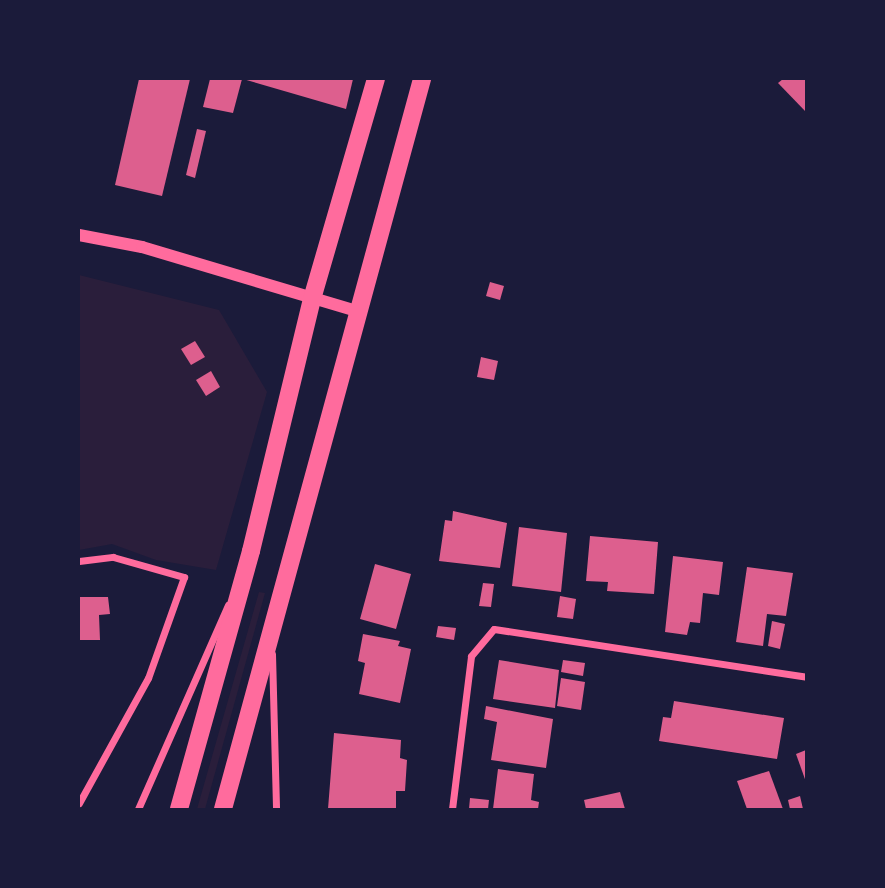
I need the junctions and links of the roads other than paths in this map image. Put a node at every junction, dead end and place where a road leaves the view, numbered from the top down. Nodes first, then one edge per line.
1 (376, 79) edge
2 (422, 79) edge
3 (79, 235) edge
4 (312, 299) junction
5 (357, 311) junction
6 (251, 551) junction
7 (79, 561) edge
8 (271, 643) junction
9 (806, 677) edge
10 (79, 803) edge
11 (138, 809) edge
12 (179, 809) edge
13 (223, 809) edge
14 (276, 809) edge
15 (452, 809) edge

1 - 4 main road
2 - 5 main road
3 - 4 street
4 - 5 street
4 - 6 main road
5 - 8 main road
6 - 11 street
6 - 12 main road
7 - 10 street
8 - 13 main road
8 - 14 street
9 - 15 street

